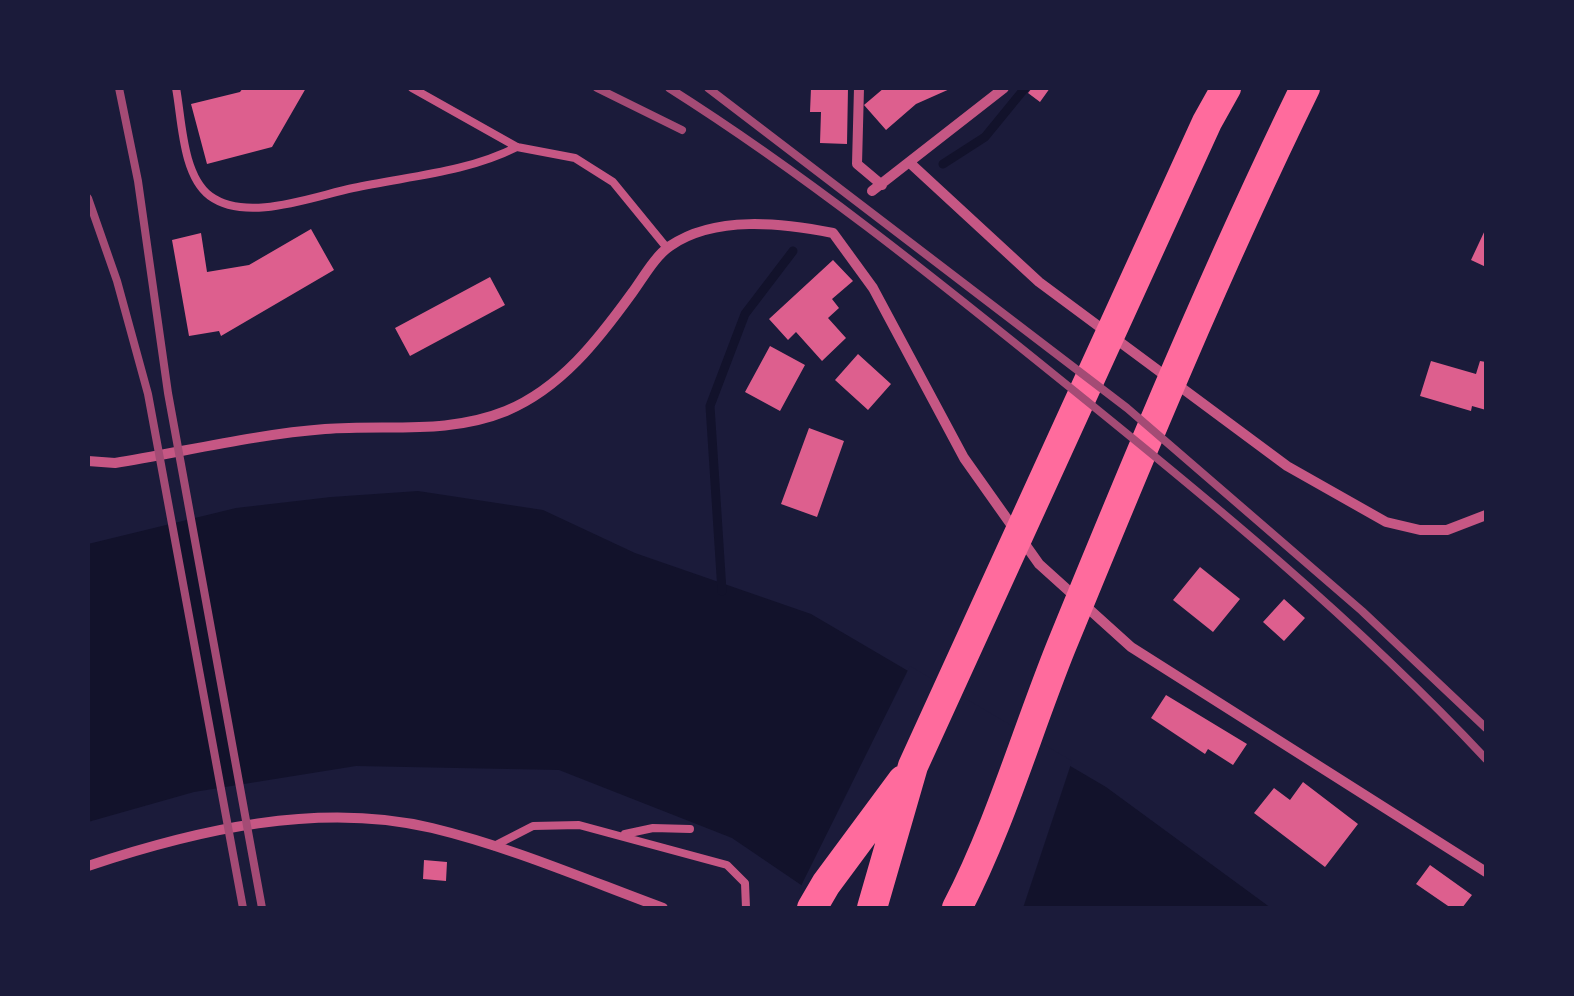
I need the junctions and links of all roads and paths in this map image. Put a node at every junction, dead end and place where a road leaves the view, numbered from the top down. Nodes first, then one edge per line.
1 (176, 88) edge
2 (412, 88) edge
3 (859, 88) edge
4 (1004, 88) edge
5 (1226, 88) edge
6 (1305, 88) edge
7 (517, 147) junction
8 (910, 163) junction
9 (666, 248) junction
10 (88, 460) edge
11 (1486, 515) edge
12 (914, 766) junction
13 (690, 829) dead end
14 (624, 834) junction
15 (494, 846) junction
16 (980, 864) junction
17 (88, 866) edge
18 (1486, 872) edge
19 (663, 908) edge
20 (746, 908) edge
21 (812, 908) edge
22 (872, 908) edge
23 (957, 908) edge
24 (974, 908) edge

1 - 7 lane
2 - 7 lane
3 - 8 street
4 - 8 street
5 - 12 highway
6 - 16 highway
7 - 9 lane
8 - 11 street
9 - 10 street
9 - 18 street
12 - 21 highway
12 - 22 highway
13 - 14 lane
14 - 15 lane
14 - 20 lane
15 - 17 street
15 - 19 street
16 - 23 highway
16 - 24 highway

